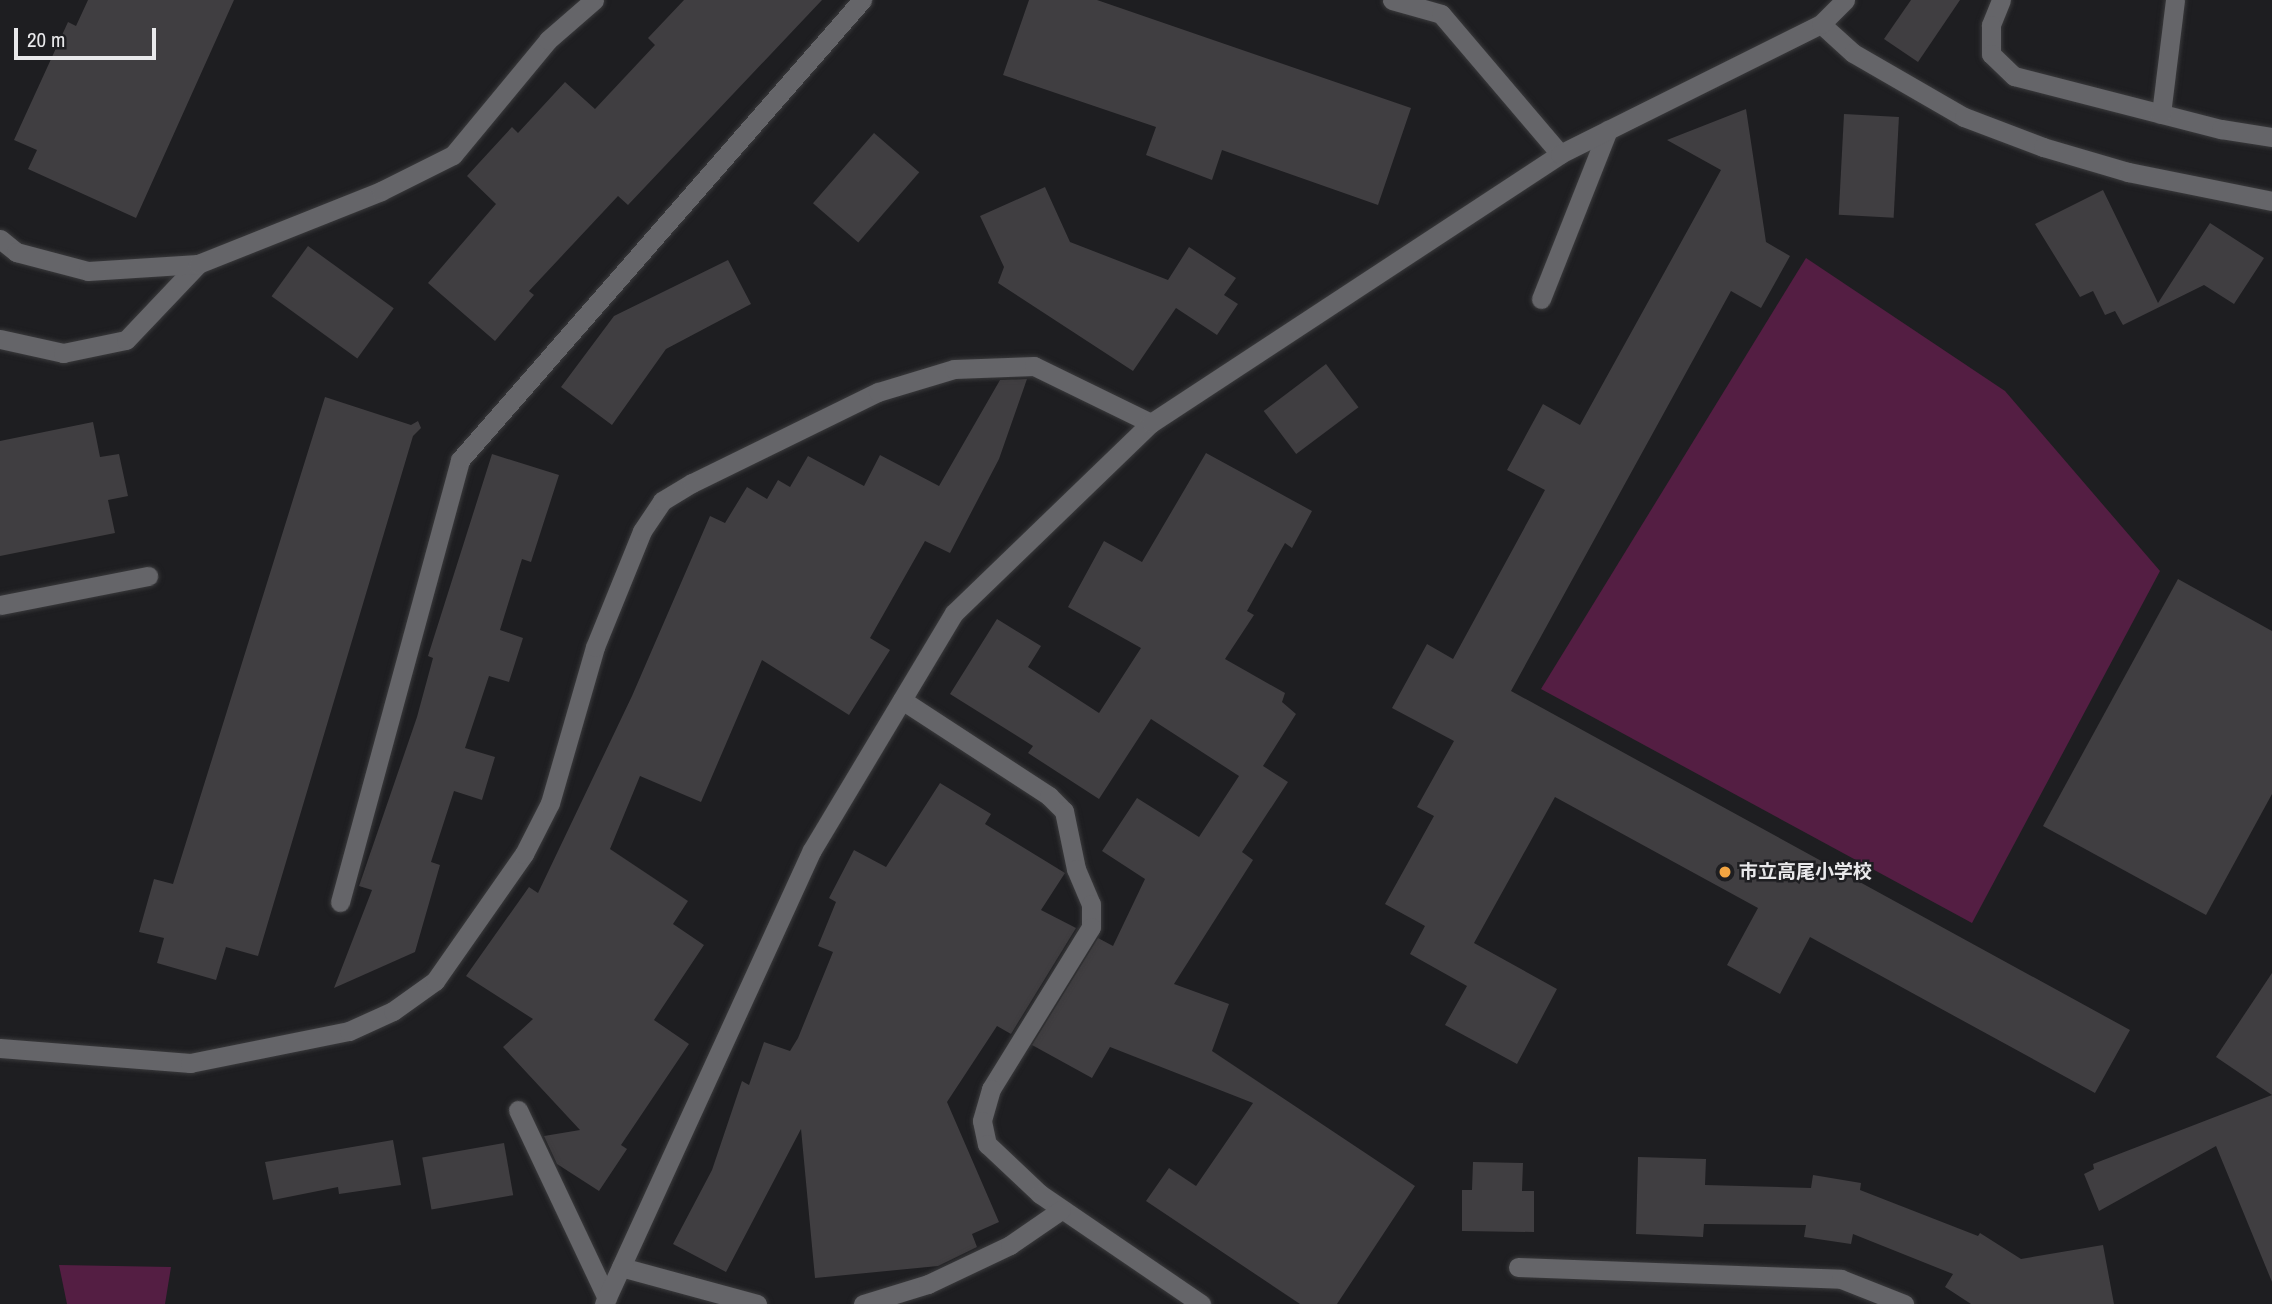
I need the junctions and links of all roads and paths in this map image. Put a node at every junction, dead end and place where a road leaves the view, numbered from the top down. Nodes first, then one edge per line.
1 (594, 0) edge
2 (862, 0) edge
3 (1392, 0) edge
4 (1845, 0) edge
5 (2001, 0) edge
6 (2175, 0) edge
7 (1441, 7) edge
8 (1821, 24) junction
9 (2161, 114) junction
10 (1608, 130) junction
11 (2272, 137) edge
12 (1560, 154) junction
13 (2272, 201) edge
14 (0, 239) edge
15 (198, 264) junction
16 (1541, 299) dead end
17 (0, 339) edge
18 (1151, 423) junction
19 (148, 576) dead end
20 (0, 605) edge
21 (902, 700) junction
22 (340, 902) dead end
23 (0, 1048) edge
24 (517, 1110) dead end
25 (1061, 1210) junction
26 (621, 1267) junction
27 (1518, 1267) dead end
28 (605, 1301) edge
29 (757, 1304) edge
30 (863, 1304) edge
31 (1201, 1304) edge
32 (1904, 1304) edge

1 - 15 street
2 - 22 street
3 - 7 street
4 - 8 street
5 - 9 street
6 - 9 street
7 - 12 street
8 - 10 street
8 - 13 street
9 - 11 street
10 - 12 street
10 - 16 street
12 - 18 street
14 - 15 street
15 - 17 street
18 - 21 street
18 - 23 street
19 - 20 street
21 - 25 street
21 - 26 street
24 - 28 street
25 - 30 street
25 - 31 street
26 - 28 street
26 - 29 street
27 - 32 street

